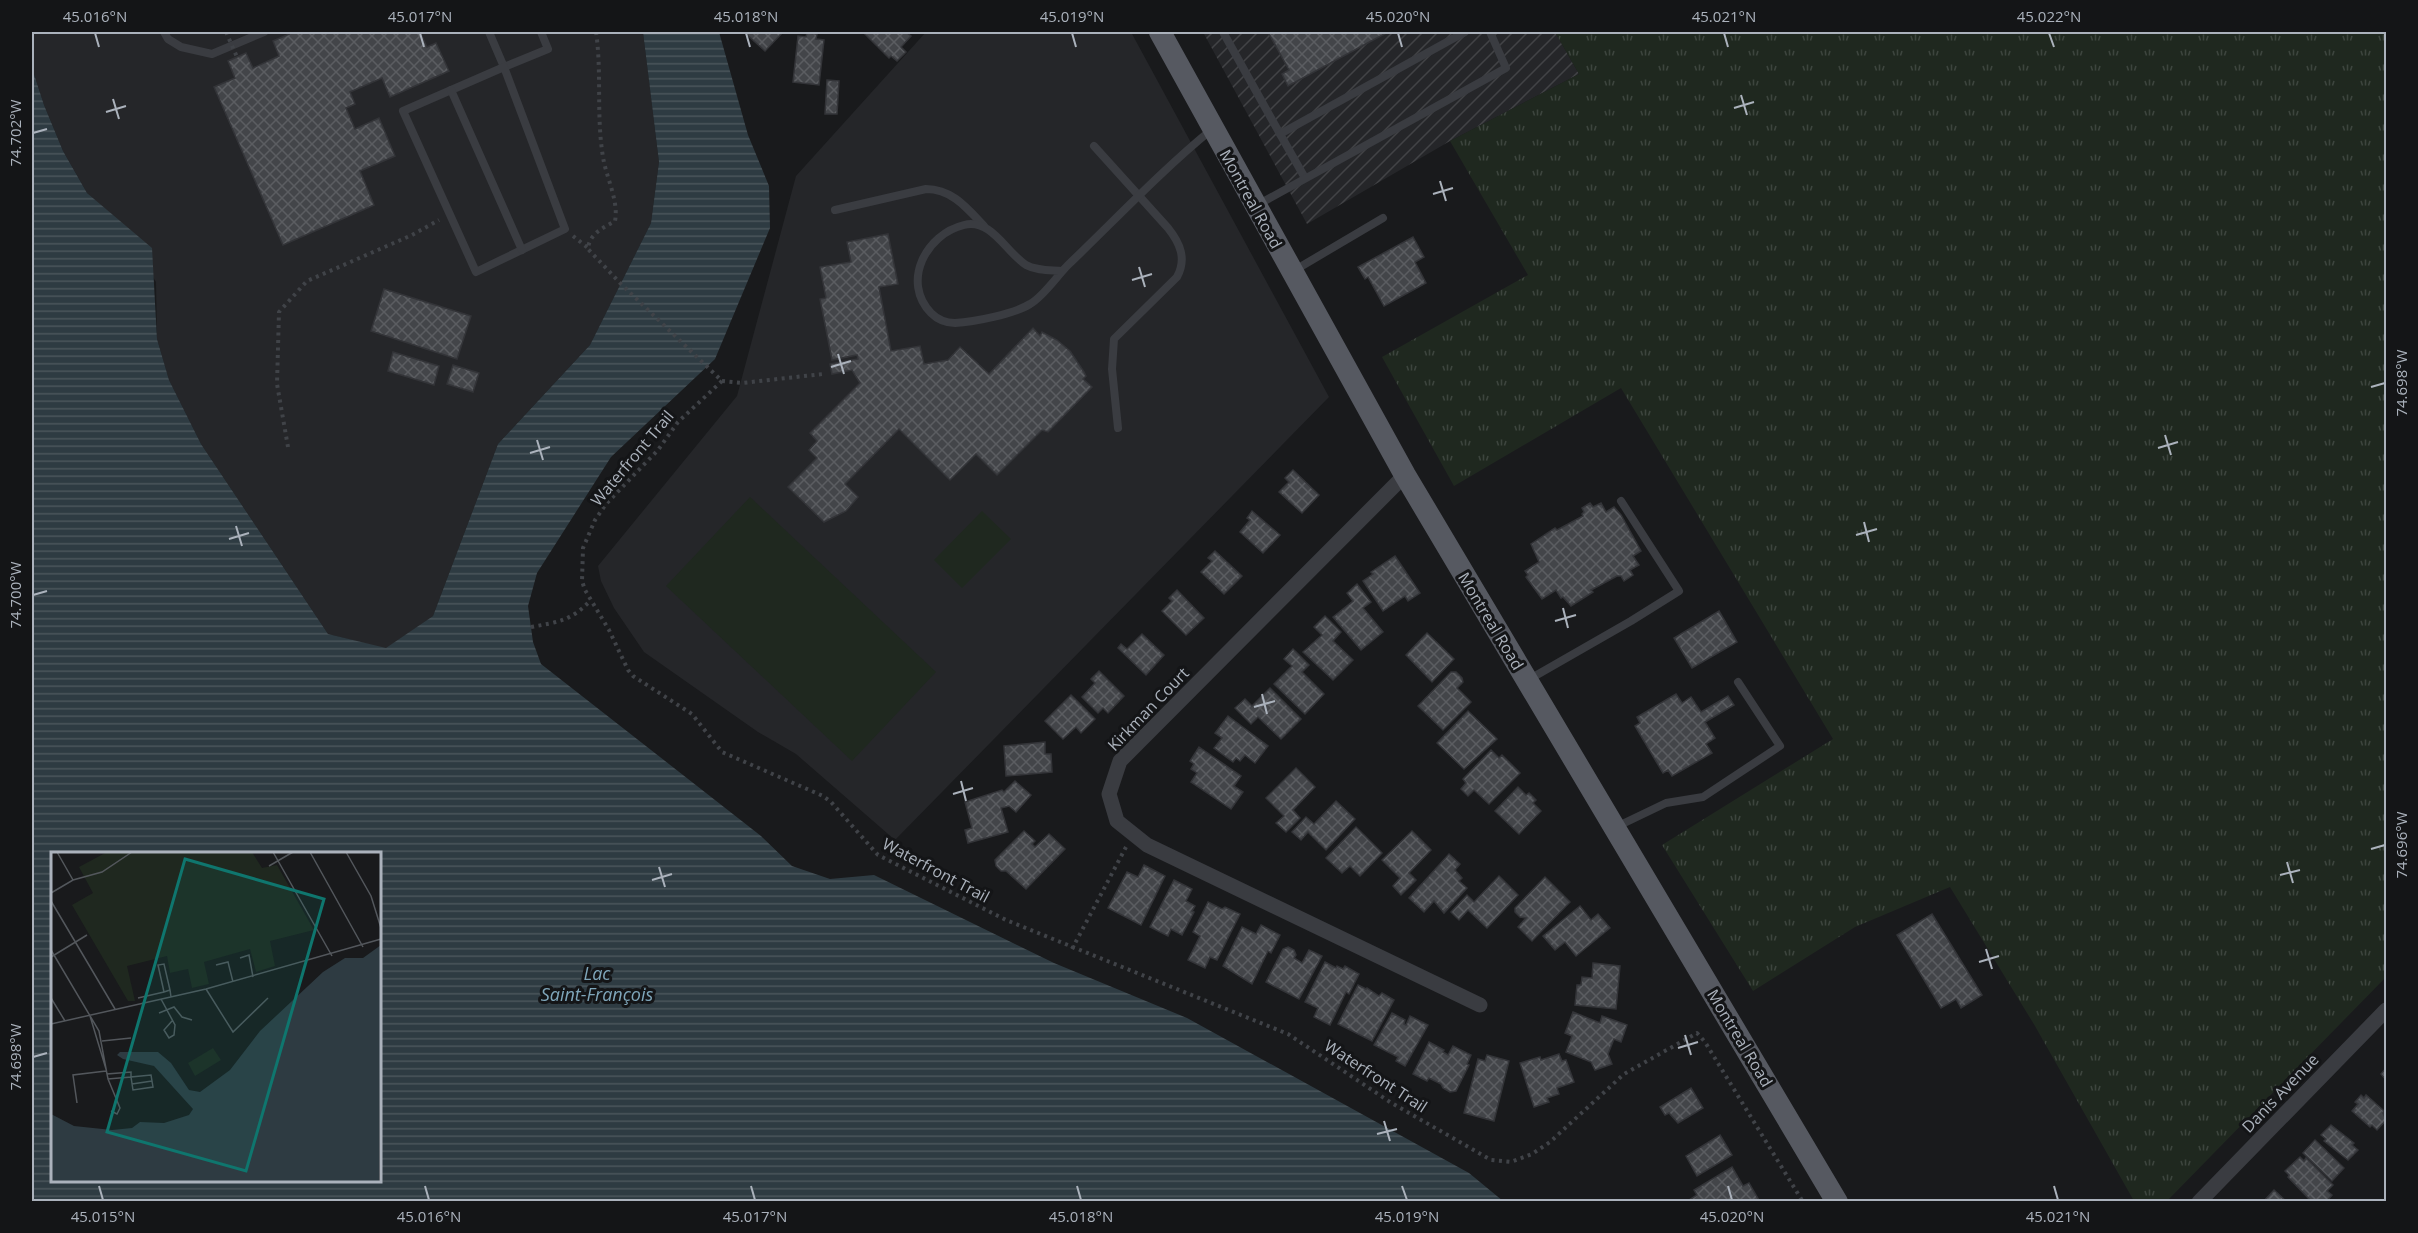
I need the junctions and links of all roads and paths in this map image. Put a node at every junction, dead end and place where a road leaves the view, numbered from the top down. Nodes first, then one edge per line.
1 (164, 32) edge
2 (226, 32) edge
3 (264, 32) edge
4 (489, 32) edge
5 (541, 32) edge
6 (596, 32) edge
7 (1160, 32) edge
8 (1223, 32) edge
9 (1465, 32) edge
10 (1490, 32) edge
11 (237, 57) dead end
12 (504, 67) junction
13 (451, 90) junction
14 (1212, 129) junction
15 (1280, 134) junction
16 (1094, 146) dead end
17 (1305, 178) junction
18 (1140, 196) junction
19 (1255, 206) junction
20 (835, 210) dead end
21 (449, 214) junction
22 (1383, 218) dead end
23 (984, 225) junction
24 (565, 230) junction
25 (588, 249) junction
26 (522, 250) junction
27 (1062, 271) junction
28 (1292, 273) junction
29 (823, 374) dead end
30 (722, 381) junction
31 (1119, 428) dead end
32 (288, 447) dead end
33 (1405, 475) junction
34 (1621, 501) dead end
35 (591, 600) junction
36 (531, 627) dead end
37 (1526, 680) junction
38 (1738, 681) dead end
39 (1615, 828) junction
40 (1133, 833) junction
41 (1072, 949) junction
42 (1480, 1005) dead end
43 (2386, 1010) edge
44 (1803, 1202) edge
45 (1837, 1202) edge
46 (2199, 1202) edge

1 - 3 lane
2 - 11 path, bridge
4 - 12 lane
5 - 12 lane
6 - 25 path
7 - 14 main road, Montreal Road
8 - 15 lane
9 - 15 lane
10 - 17 lane
12 - 13 lane
12 - 24 lane
13 - 21 lane
13 - 26 lane
14 - 18 lane
14 - 19 main road, Montreal Road
15 - 17 lane
16 - 18 lane
17 - 19 lane
18 - 27 lane
18 - 31 lane
19 - 28 main road, Montreal Road
20 - 23 lane
21 - 26 lane
21 - 32 path
22 - 28 lane
23 - 27 lane
23 - 27 lane
24 - 25 path
24 - 26 lane
25 - 30 path
28 - 33 main road, Montreal Road
29 - 30 path
30 - 35 path, Waterfront Trail
33 - 37 main road, Montreal Road
33 - 40 street, Kirkman Court
34 - 37 lane
35 - 36 path
35 - 41 path, Waterfront Trail
37 - 39 main road, Montreal Road
38 - 39 lane
39 - 45 main road, Montreal Road
40 - 41 path
40 - 42 street, Kirkman Court
41 - 44 path, Waterfront Trail
43 - 46 street, Danis Avenue

